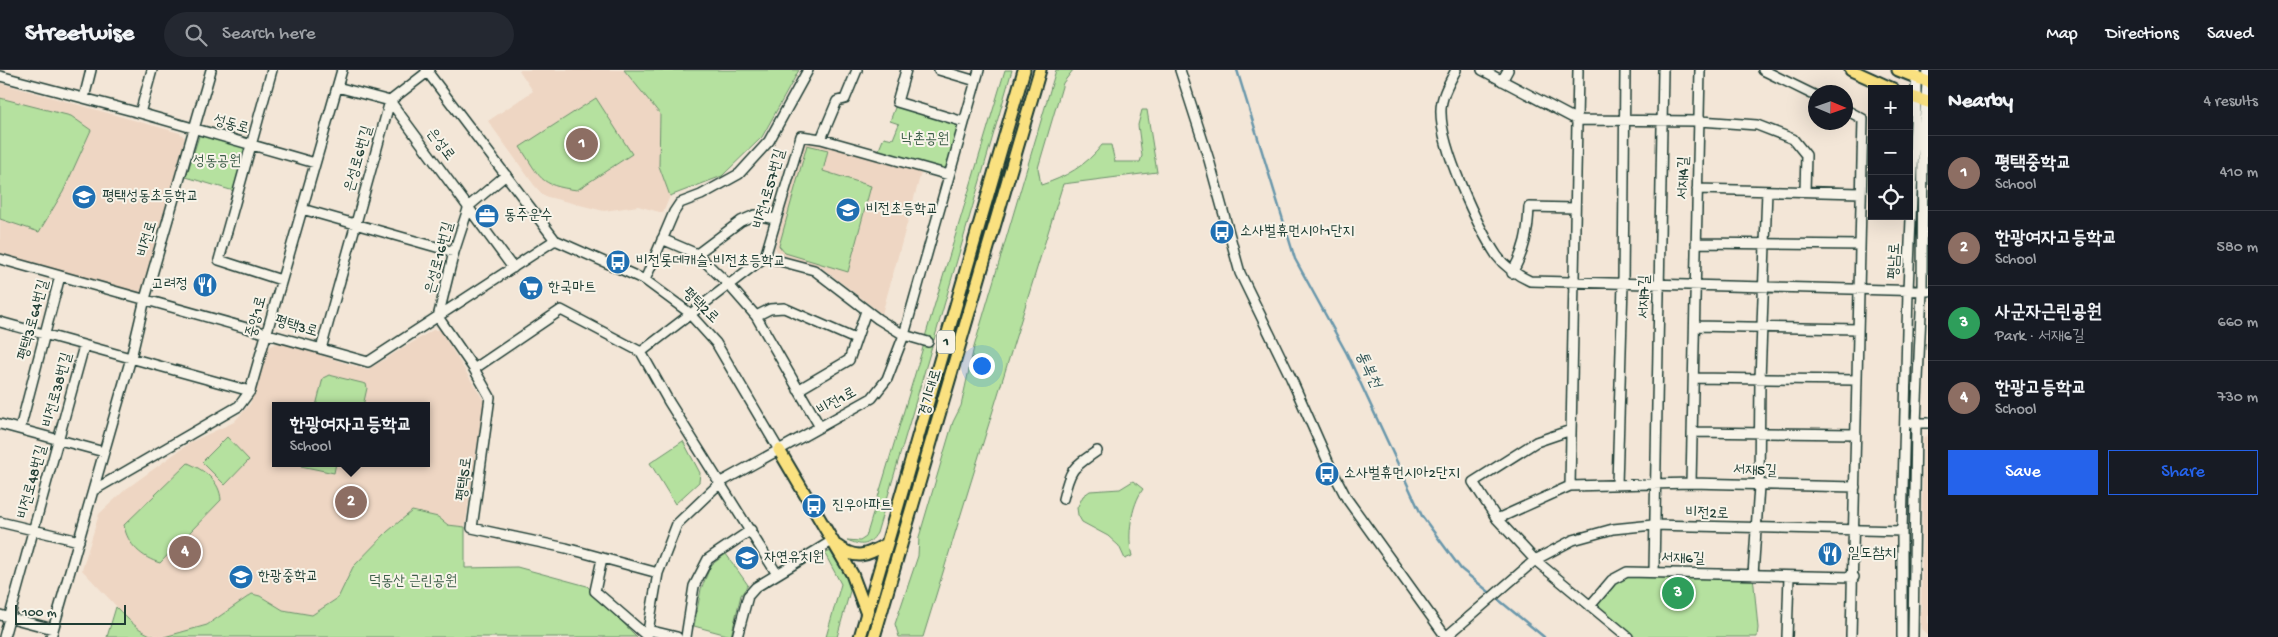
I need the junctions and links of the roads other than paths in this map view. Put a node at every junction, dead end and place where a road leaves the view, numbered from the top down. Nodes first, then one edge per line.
1 (91, 70) edge
2 (152, 70) edge
3 (211, 70) edge
4 (272, 70) edge
5 (342, 70) edge
6 (808, 70) edge
7 (857, 70) edge
8 (906, 70) edge
9 (939, 70) edge
10 (979, 70) edge
11 (1024, 70) edge
12 (1040, 70) edge
13 (1180, 70) edge
14 (1456, 70) edge
15 (1482, 70) edge
16 (1508, 70) edge
17 (1578, 70) edge
18 (1625, 70) edge
19 (1663, 70) edge
20 (1700, 70) edge
21 (1764, 70) edge
22 (1851, 70) edge
23 (1898, 70) edge
24 (428, 71) edge
25 (1915, 74) edge
26 (0, 76) edge
27 (1927, 78) edge
28 (976, 81) junction
29 (1502, 81) junction
30 (1884, 85) edge
31 (337, 87) junction
32 (1808, 92) edge
33 (84, 98) junction
34 (1920, 100) edge
35 (390, 101) junction
36 (140, 113) junction
37 (1853, 114) edge
38 (1577, 120) junction
39 (1624, 120) junction
40 (1662, 120) junction
41 (1700, 121) junction
42 (964, 122) junction
43 (194, 128) junction
44 (821, 139) junction
45 (250, 145) junction
46 (315, 163) junction
47 (949, 175) junction
48 (506, 176) junction
49 (1697, 189) junction
50 (1767, 191) junction
51 (1805, 191) junction
52 (1861, 192) junction
53 (469, 206) junction
54 (1576, 208) junction
55 (302, 209) junction
56 (775, 219) junction
57 (355, 225) junction
58 (662, 238) junction
59 (555, 240) junction
60 (1696, 243) junction
61 (1765, 244) junction
62 (1860, 245) junction
63 (454, 252) junction
64 (697, 254) junction
65 (765, 256) junction
66 (0, 259) edge
67 (513, 268) junction
68 (1512, 273) junction
69 (60, 276) junction
70 (281, 280) junction
71 (645, 280) junction
72 (1574, 283) junction
73 (728, 284) junction
74 (1623, 284) junction
75 (1659, 285) junction
76 (1696, 286) junction
77 (1763, 288) junction
78 (1860, 290) junction
79 (1908, 291) junction
80 (1925, 291) edge
81 (145, 299) junction
82 (866, 311) junction
83 (689, 313) junction
84 (756, 316) junction
85 (438, 317) junction
86 (1, 326) edge
87 (1695, 326) junction
88 (1762, 327) junction
89 (1858, 329) junction
90 (267, 333) junction
91 (44, 335) junction
92 (904, 335) junction
93 (855, 339) junction
94 (928, 342) dead end
95 (84, 346) junction
96 (321, 349) junction
97 (641, 352) junction
98 (132, 358) junction
99 (474, 369) junction
100 (1694, 378) junction
101 (1760, 379) junction
102 (1857, 380) junction
103 (798, 390) junction
104 (250, 391) junction
105 (1916, 423) junction
106 (1928, 423) edge
107 (0, 424) edge
108 (1906, 424) junction
109 (820, 427) junction
110 (20, 430) junction
111 (1571, 430) junction
112 (1692, 432) junction
113 (1759, 434) junction
114 (1856, 434) junction
115 (58, 441) junction
116 (779, 450) junction
117 (1097, 451) dead end
118 (104, 452) junction
119 (721, 482) junction
120 (1691, 482) junction
121 (1654, 483) junction
122 (1617, 484) junction
123 (1570, 486) junction
124 (1759, 486) junction
125 (1855, 487) junction
126 (94, 490) junction
127 (1063, 499) dead end
128 (1497, 519) junction
129 (0, 522) edge
130 (1653, 526) junction
131 (1756, 529) junction
132 (34, 530) junction
133 (751, 530) junction
134 (1855, 531) junction
135 (1902, 531) junction
136 (79, 542) junction
137 (832, 542) junction
138 (887, 544) junction
139 (602, 559) junction
140 (1535, 560) junction
141 (1654, 572) junction
142 (658, 573) junction
143 (777, 574) junction
144 (1753, 574) junction
145 (1789, 576) junction
146 (1854, 577) junction
147 (1590, 606) junction
148 (867, 614) junction
149 (4, 616) edge
150 (52, 633) edge
151 (647, 634) edge
152 (874, 636) edge
153 (4, 637) edge
154 (677, 637) edge
155 (686, 637) edge
156 (738, 637) edge
157 (860, 637) edge
158 (1446, 637) edge
159 (1628, 637) edge
160 (1787, 637) edge
161 (1852, 637) edge
162 (1902, 637) edge
163 (1913, 637) edge

1 - 33 street
2 - 36 street
3 - 43 street, 비전로
4 - 45 street
5 - 31 street, 중앙1로
6 - 58 street
7 - 44 street
8 - 42 street
9 - 28 street
10 - 28 street, 비전1로
11 - 138 main road, 경기대로 / 1
12 - 152 main road, 경기대로 / 1
13 - 158 street
14 - 68 street
15 - 29 street
16 - 29 street
17 - 38 street
18 - 39 street
19 - 40 street, 서재7길
20 - 41 street, 서재4길
21 - 32 street
22 - 30 main road
23 - 25 main road
24 - 35 street
24 - 48 street, 평택2로
25 - 27 main road
25 - 34 street
26 - 33 street, 성동로
27 - 34 street
28 - 42 street, 비전1로
29 - 38 street
31 - 35 street
31 - 46 street, 중앙1로
33 - 36 street, 성동로
34 - 79 street, 평남로
34 - 80 street, 평남로
35 - 53 street, 은성로
35 - 57 street, 은성로6번길
36 - 43 street, 성동로
37 - 52 street
38 - 39 street
38 - 54 street
39 - 40 street
39 - 74 street
40 - 41 street
40 - 75 street, 서재7길
41 - 49 street, 서재4길
41 - 51 street
42 - 47 street, 비전1로
43 - 45 street, 성동로
43 - 81 street, 비전로
44 - 47 street
44 - 56 street, 비전1로57번길
45 - 46 street, 성동로
45 - 70 street
46 - 55 street, 중앙1로
47 - 92 street, 비전1로
48 - 53 street
48 - 59 street, 평택2로
49 - 50 street
49 - 60 street, 서재4길
50 - 51 street
50 - 61 street
51 - 52 street
52 - 62 street
53 - 63 street, 은성로16번길
53 - 67 street, 은성로
54 - 68 street
54 - 72 street
55 - 57 street
55 - 70 street, 중앙1로
56 - 64 street
56 - 65 street, 비전1로57번길
57 - 63 street
57 - 96 street, 은성로6번길
58 - 64 street
58 - 71 street
59 - 67 street, 평택3로
59 - 71 street, 평택2로
60 - 61 street
60 - 76 street, 서재4길
61 - 62 street
61 - 77 street
62 - 78 street
63 - 85 street, 은성로16번길
64 - 73 street
65 - 73 street
65 - 82 street
66 - 69 street, 평택3로
67 - 85 street, 평택3로
68 - 72 street
69 - 81 street, 평택3로
69 - 91 street, 평택3로64번길
70 - 90 street, 중앙1로
71 - 83 street, 평택2로
72 - 74 street
72 - 111 street
73 - 83 street
73 - 84 street
74 - 75 street
74 - 122 street
75 - 76 street
75 - 121 street, 서재7길
76 - 77 street
76 - 87 street, 서재4길
77 - 78 street
77 - 88 street
78 - 79 street
78 - 89 street
79 - 80 street
79 - 108 street, 평남로
80 - 105 street, 평남로
81 - 90 street, 평택3로
81 - 98 street, 비전로
82 - 92 street
82 - 93 street
83 - 97 street
83 - 116 street, 평택2로
84 - 93 street
84 - 103 street
85 - 96 street, 평택3로
85 - 99 street, 평택5로
86 - 91 street, 비전로38번길
87 - 88 street
87 - 100 street, 서재4길
88 - 89 street
88 - 101 street
89 - 102 street
90 - 96 street, 평택3로
90 - 104 street, 중앙1로
91 - 95 street, 비전로38번길
91 - 110 street, 평택3로64번길
92 - 94 street
92 - 109 street, 비전1로
93 - 103 street
95 - 98 street, 비전로38번길
95 - 115 street, 비전로38번길
97 - 99 street
97 - 119 street
98 - 104 street
98 - 118 street, 비전로
99 - 139 street, 평택5로
100 - 101 street
100 - 112 street, 서재4길
101 - 102 street
101 - 113 street
102 - 114 street
103 - 109 street
104 - 126 street, 중앙1로
105 - 106 street
105 - 108 street
105 - 163 street, 평남로
107 - 110 street, 비전로48번길
108 - 135 street, 평남로
109 - 116 street, 비전1로
110 - 115 street, 비전로48번길
111 - 123 street
111 - 128 street
112 - 113 street
112 - 120 street, 서재4길
113 - 114 street
113 - 124 street
114 - 125 street
115 - 118 street, 비전로48번길
115 - 132 street, 비전로48번길
116 - 119 street
116 - 137 main road, 평택2로
117 - 127 street
118 - 126 street, 비전로
119 - 133 street
119 - 142 street
120 - 121 street, 서재5길
120 - 124 street, 서재5길
121 - 122 street, 서재5길
121 - 130 street, 서재7길
122 - 123 street, 서재5길
123 - 128 street
124 - 125 street, 서재5길
124 - 131 street
125 - 134 street
126 - 136 street, 비전로
128 - 140 street
129 - 132 street
130 - 131 street, 비전2로
130 - 140 street, 비전2로
130 - 141 street, 서재7길
131 - 134 street, 비전2로
131 - 144 street
132 - 136 street
132 - 149 street, 비전로48번길
133 - 143 street
133 - 155 street
134 - 135 street, 비전2로
134 - 146 street
135 - 162 street, 평남로
136 - 150 street, 비전로
137 - 138 main road
137 - 143 street
137 - 148 main road, 평택2로
138 - 148 main road, 경기대로 / 1
139 - 142 street, 평택5로
139 - 151 street
140 - 147 street
140 - 158 street, 비전2로
141 - 144 street, 서재6길
141 - 147 street, 서재6길
142 - 151 street
143 - 156 street
144 - 145 street, 서재6길
145 - 146 street, 서재6길
145 - 160 street
146 - 161 street
147 - 159 street
148 - 152 main road, 평택2로
148 - 157 main road, 경기대로 / 1
149 - 150 street
149 - 153 street, 비전로48번길
151 - 154 street

